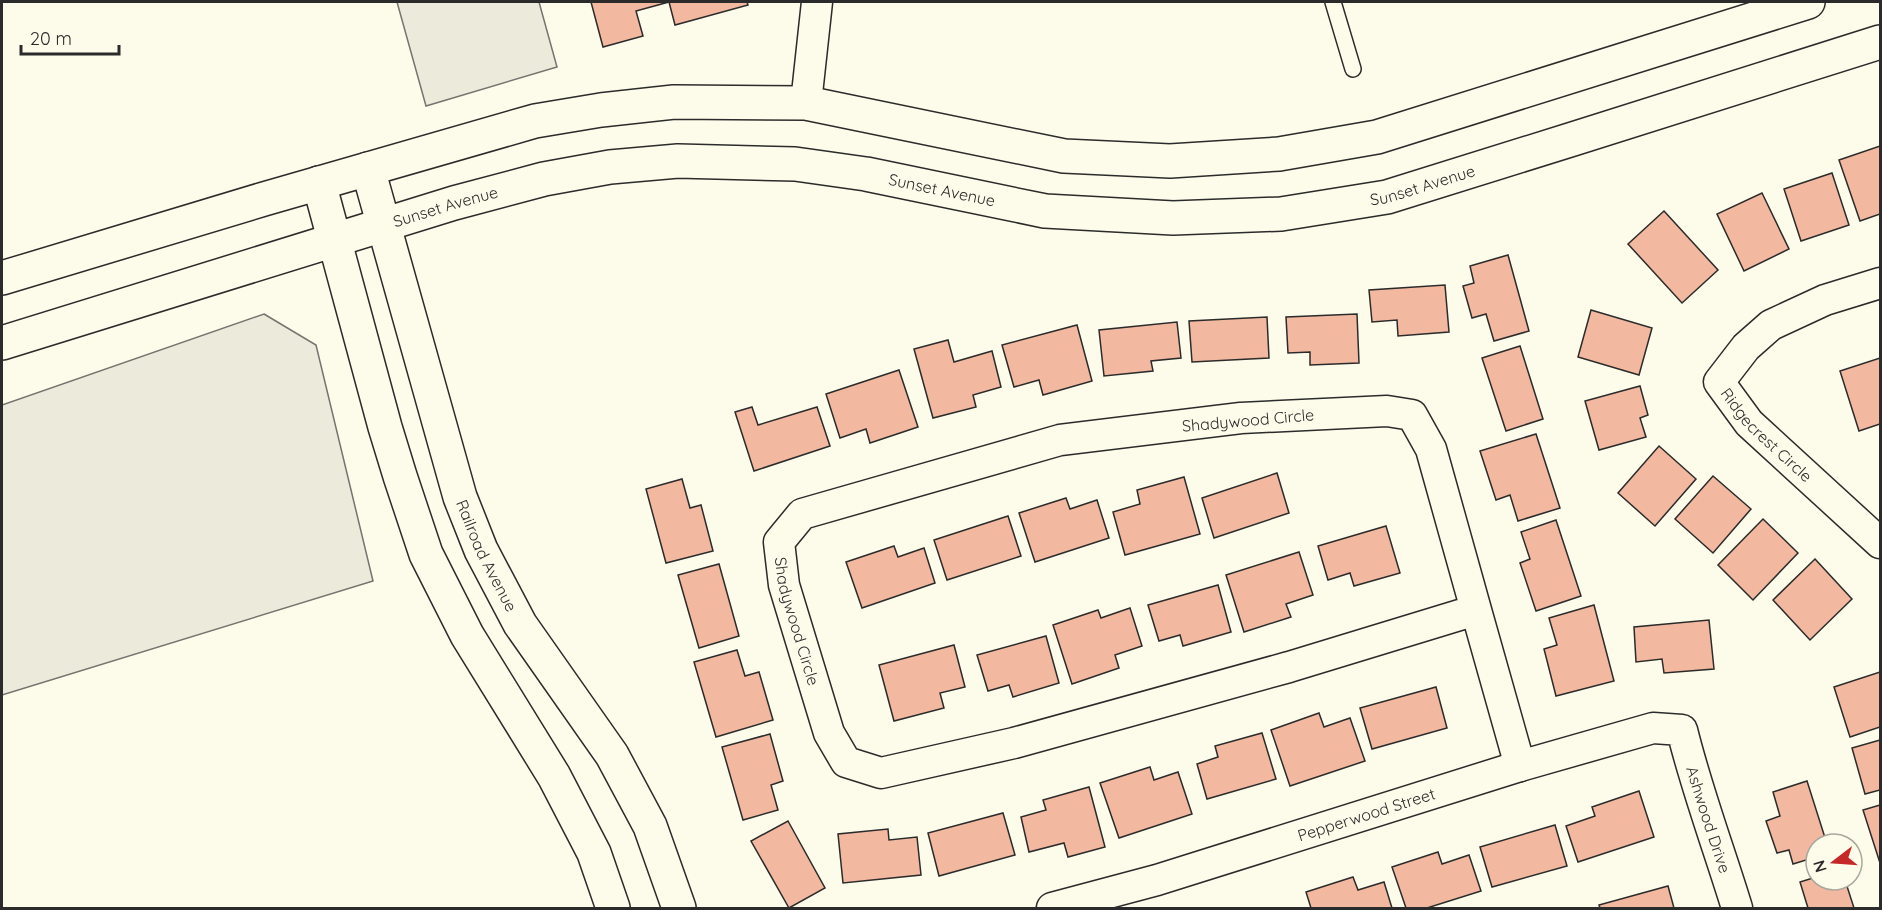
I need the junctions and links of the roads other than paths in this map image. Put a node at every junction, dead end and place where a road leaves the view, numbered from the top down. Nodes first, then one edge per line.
1 (817, 2) edge
2 (1333, 2) edge
3 (1808, 2) edge
4 (1881, 42) edge
5 (1353, 69) dead end
6 (806, 103) junction
7 (368, 169) junction
8 (319, 183) junction
9 (383, 225) junction
10 (334, 240) junction
11 (2, 278) edge
12 (1881, 283) edge
13 (2, 343) edge
14 (1881, 543) edge
15 (1476, 610) junction
16 (1682, 730) joint
17 (1520, 766) junction
18 (613, 909) edge
19 (679, 909) edge
20 (1052, 909) edge
21 (1737, 909) edge

1 - 6 street
2 - 5 lane
3 - 6 main road
4 - 9 main road, Sunset Avenue
6 - 7 main road
7 - 8 main road
7 - 9 main road, Railroad Avenue
8 - 10 main road
8 - 11 main road
9 - 10 main road, Sunset Avenue
9 - 19 main road, Railroad Avenue
10 - 13 main road, Sunset Avenue
10 - 18 main road
12 - 14 street, Ridgecrest Circle
15 - 15 street, Shadywood Circle
15 - 17 street, Shadywood Circle
16 - 17 street, Pepperwood Street
16 - 21 street, Ashwood Drive
17 - 20 street, Pepperwood Street

